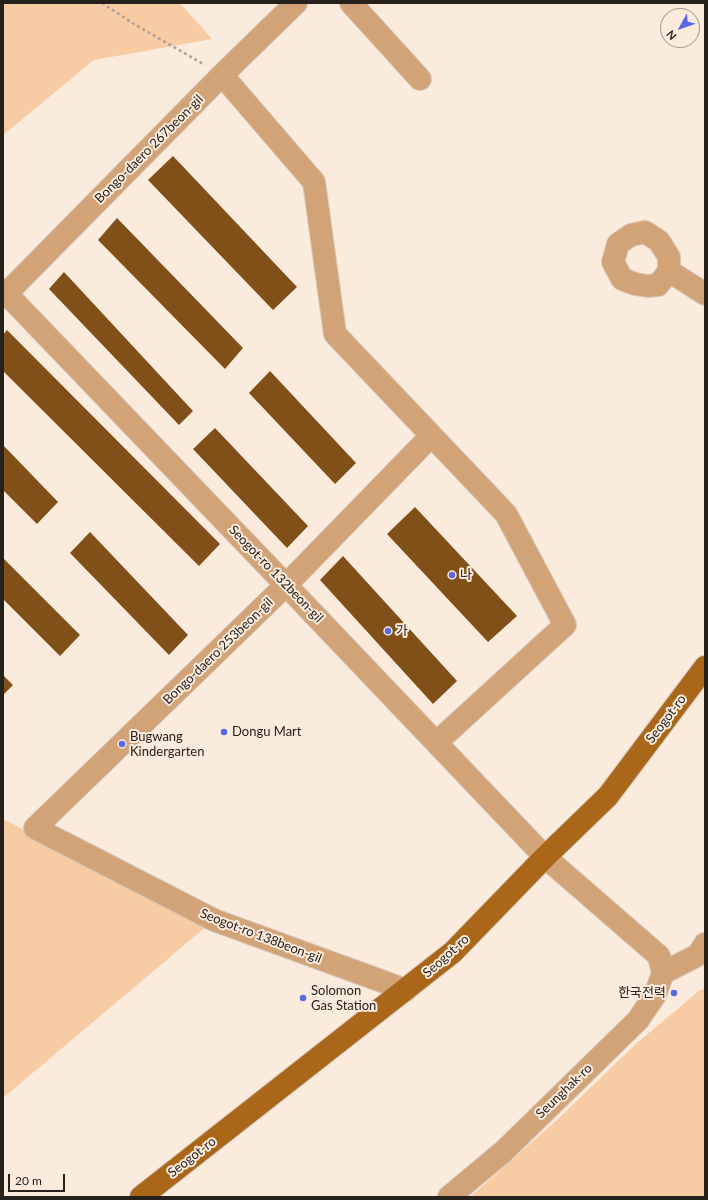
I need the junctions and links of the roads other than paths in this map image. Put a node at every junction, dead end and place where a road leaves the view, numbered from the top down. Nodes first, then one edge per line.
1 (296, 3) edge
2 (351, 3) edge
3 (222, 75) junction
4 (420, 79) dead end
5 (669, 271) dead end
6 (4, 294) edge
7 (705, 294) edge
8 (431, 436) junction
9 (286, 585) junction
10 (705, 667) edge
11 (437, 742) junction
12 (35, 828) joint
13 (545, 856) junction
14 (703, 951) edge
15 (663, 973) junction
16 (406, 990) junction
17 (141, 1197) edge
18 (449, 1197) edge

1 - 3 street, Bongo-daero 267beon-gil
2 - 4 street
3 - 6 street, Bongo-daero 267beon-gil
3 - 8 street
5 - 7 street
6 - 9 street, Seogot-ro 132beon-gil
8 - 9 street, Bongo-daero 253beon-gil
8 - 11 street
9 - 11 street, Seogot-ro 132beon-gil
9 - 12 street, Bongo-daero 253beon-gil
10 - 13 main road, Seogot-ro
11 - 13 street, Seogot-ro 132beon-gil
12 - 16 street, Seogot-ro 138beon-gil
13 - 15 street
13 - 16 main road, Seogot-ro
14 - 15 street
15 - 18 street, Seunghak-ro
16 - 17 main road, Seogot-ro

